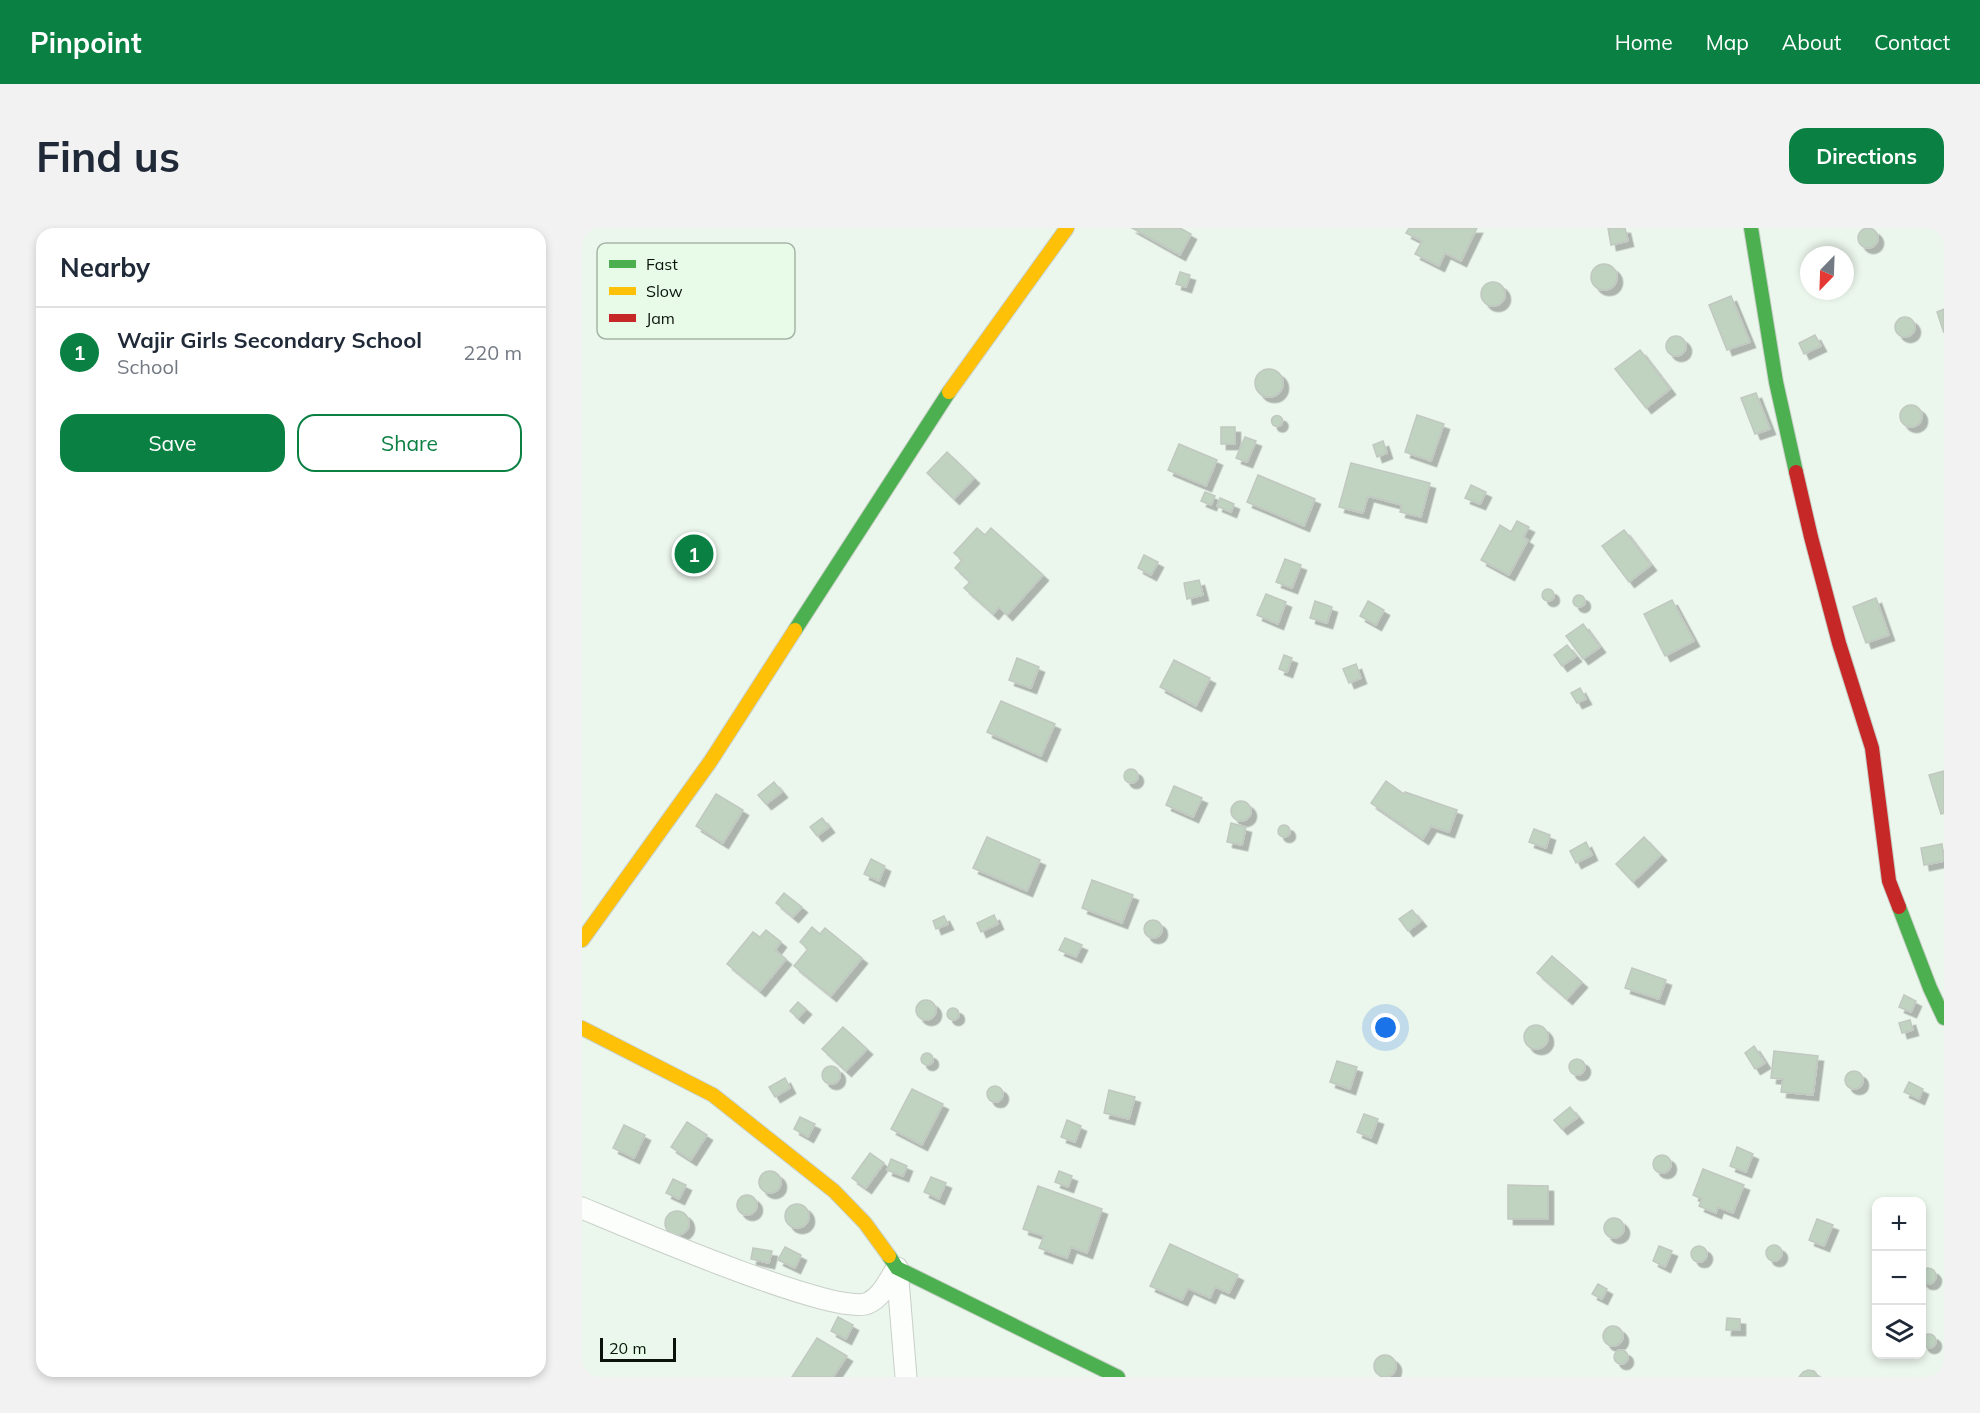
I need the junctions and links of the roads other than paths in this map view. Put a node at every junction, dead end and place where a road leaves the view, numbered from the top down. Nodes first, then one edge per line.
1 (1067, 228) edge
2 (1751, 228) edge
3 (582, 940) edge
4 (1944, 1018) edge
5 (582, 1028) edge
6 (582, 1208) edge
7 (897, 1268) junction
8 (906, 1377) edge
9 (1118, 1377) edge

1 - 3 street
2 - 4 street
5 - 7 street
6 - 7 street
7 - 8 street
7 - 9 street

